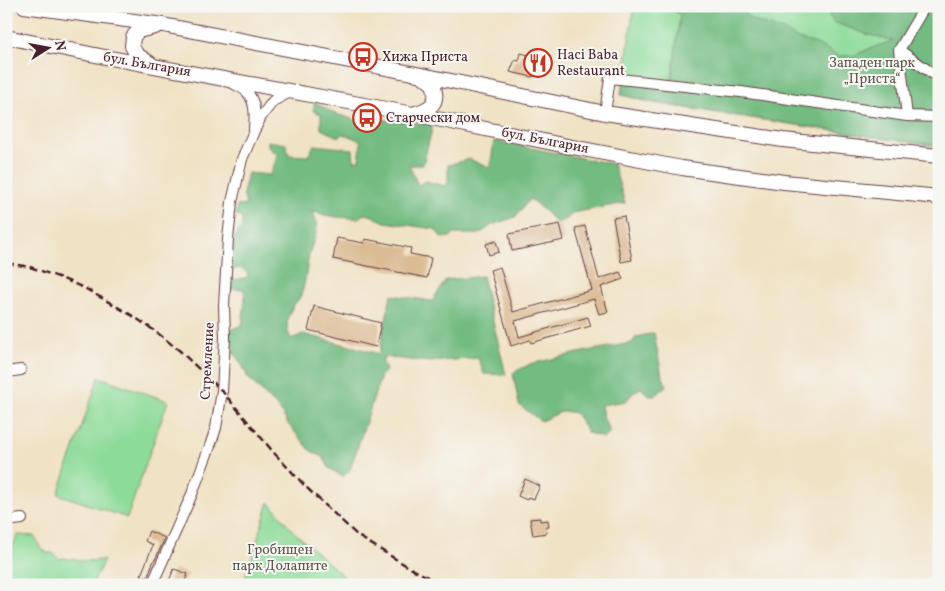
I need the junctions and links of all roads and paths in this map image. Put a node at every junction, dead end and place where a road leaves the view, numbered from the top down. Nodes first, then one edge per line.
1 (24, 6) edge
2 (925, 6) edge
3 (163, 26) junction
4 (6, 37) edge
5 (899, 50) junction
6 (154, 66) junction
7 (422, 75) junction
8 (939, 78) edge
9 (228, 79) junction
10 (292, 91) junction
11 (605, 113) junction
12 (413, 114) junction
13 (907, 116) junction
14 (939, 117) edge
15 (254, 131) junction
16 (939, 156) edge
17 (939, 197) edge
18 (20, 370) dead end
19 (6, 372) edge
20 (22, 519) dead end
21 (6, 521) edge
22 (152, 585) edge

1 - 3 highway
2 - 5 street
3 - 6 highway
3 - 7 highway
4 - 6 highway, бул. България
5 - 8 street
5 - 13 street
6 - 9 highway, бул. България
7 - 11 highway
7 - 12 highway
9 - 10 highway, бул. България
9 - 15 street
10 - 12 highway, бул. България
10 - 15 street, Стремление
11 - 13 street
11 - 16 highway
12 - 17 highway, бул. България
13 - 14 street
15 - 22 street, Стремление
18 - 19 street
20 - 21 street

